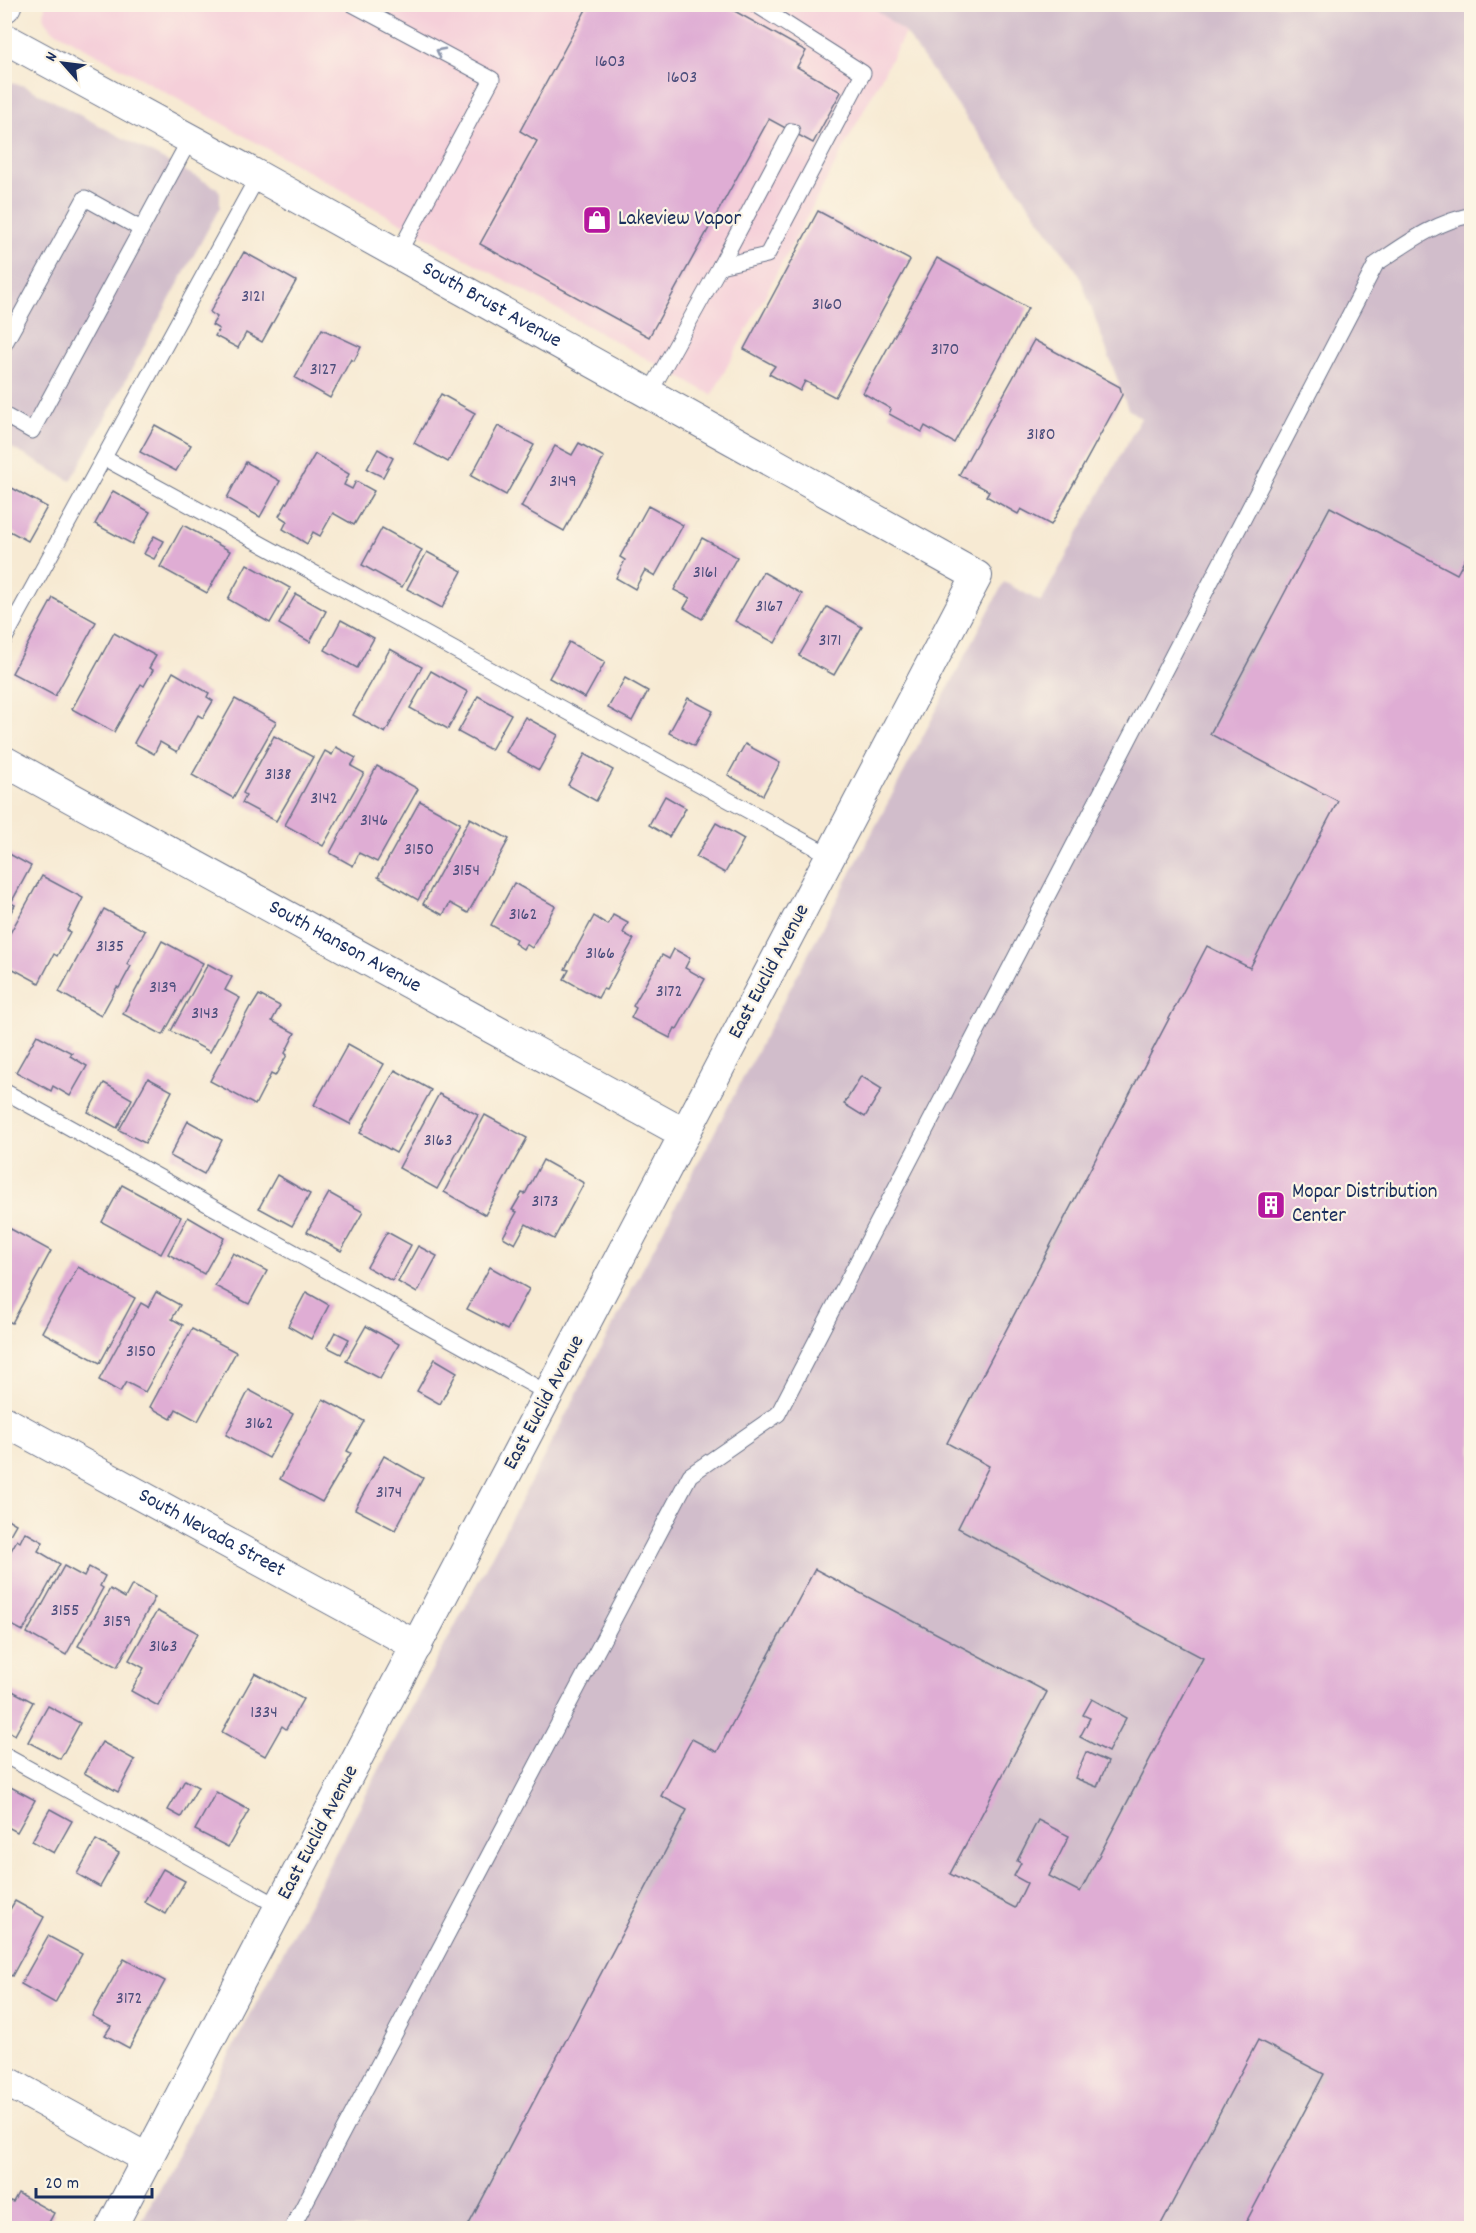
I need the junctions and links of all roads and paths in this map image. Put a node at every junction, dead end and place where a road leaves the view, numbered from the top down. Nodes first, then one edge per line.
1 (352, 4) edge
2 (755, 4) edge
3 (4, 38) edge
4 (792, 131) dead end
5 (190, 139) junction
6 (258, 176) junction
7 (1472, 215) edge
8 (141, 229) junction
9 (398, 254) junction
10 (720, 266) junction
11 (4, 345) edge
12 (649, 394) junction
13 (4, 415) edge
14 (104, 458) junction
15 (977, 576) joint
16 (4, 640) edge
17 (4, 760) edge
18 (831, 856) junction
19 (4, 1091) edge
20 (685, 1134) junction
21 (549, 1394) junction
22 (4, 1420) edge
23 (417, 1646) junction
24 (4, 1755) edge
25 (280, 1907) junction
26 (4, 2080) edge
27 (148, 2159) junction
28 (111, 2229) edge
29 (292, 2229) edge

9 -> 1 lane
2 - 10 lane
3 - 5 street, South Brust Avenue
4 - 10 lane
5 - 6 street, South Brust Avenue
5 - 8 lane
6 - 9 street, South Brust Avenue
6 - 14 lane
7 - 29 lane
8 - 11 lane
8 - 13 lane
9 - 12 street, South Brust Avenue
10 - 12 lane
12 - 15 street, South Brust Avenue
14 - 16 lane
14 - 18 lane
15 - 18 street, East Euclid Avenue
17 - 20 street, South Hanson Avenue
18 - 20 street, East Euclid Avenue
19 - 21 lane
20 - 21 street, East Euclid Avenue
21 - 23 street, East Euclid Avenue
22 - 23 street, South Nevada Street
23 - 25 street, East Euclid Avenue
24 - 25 lane
25 - 27 street, East Euclid Avenue
26 - 27 street
27 - 28 street, East Euclid Avenue

